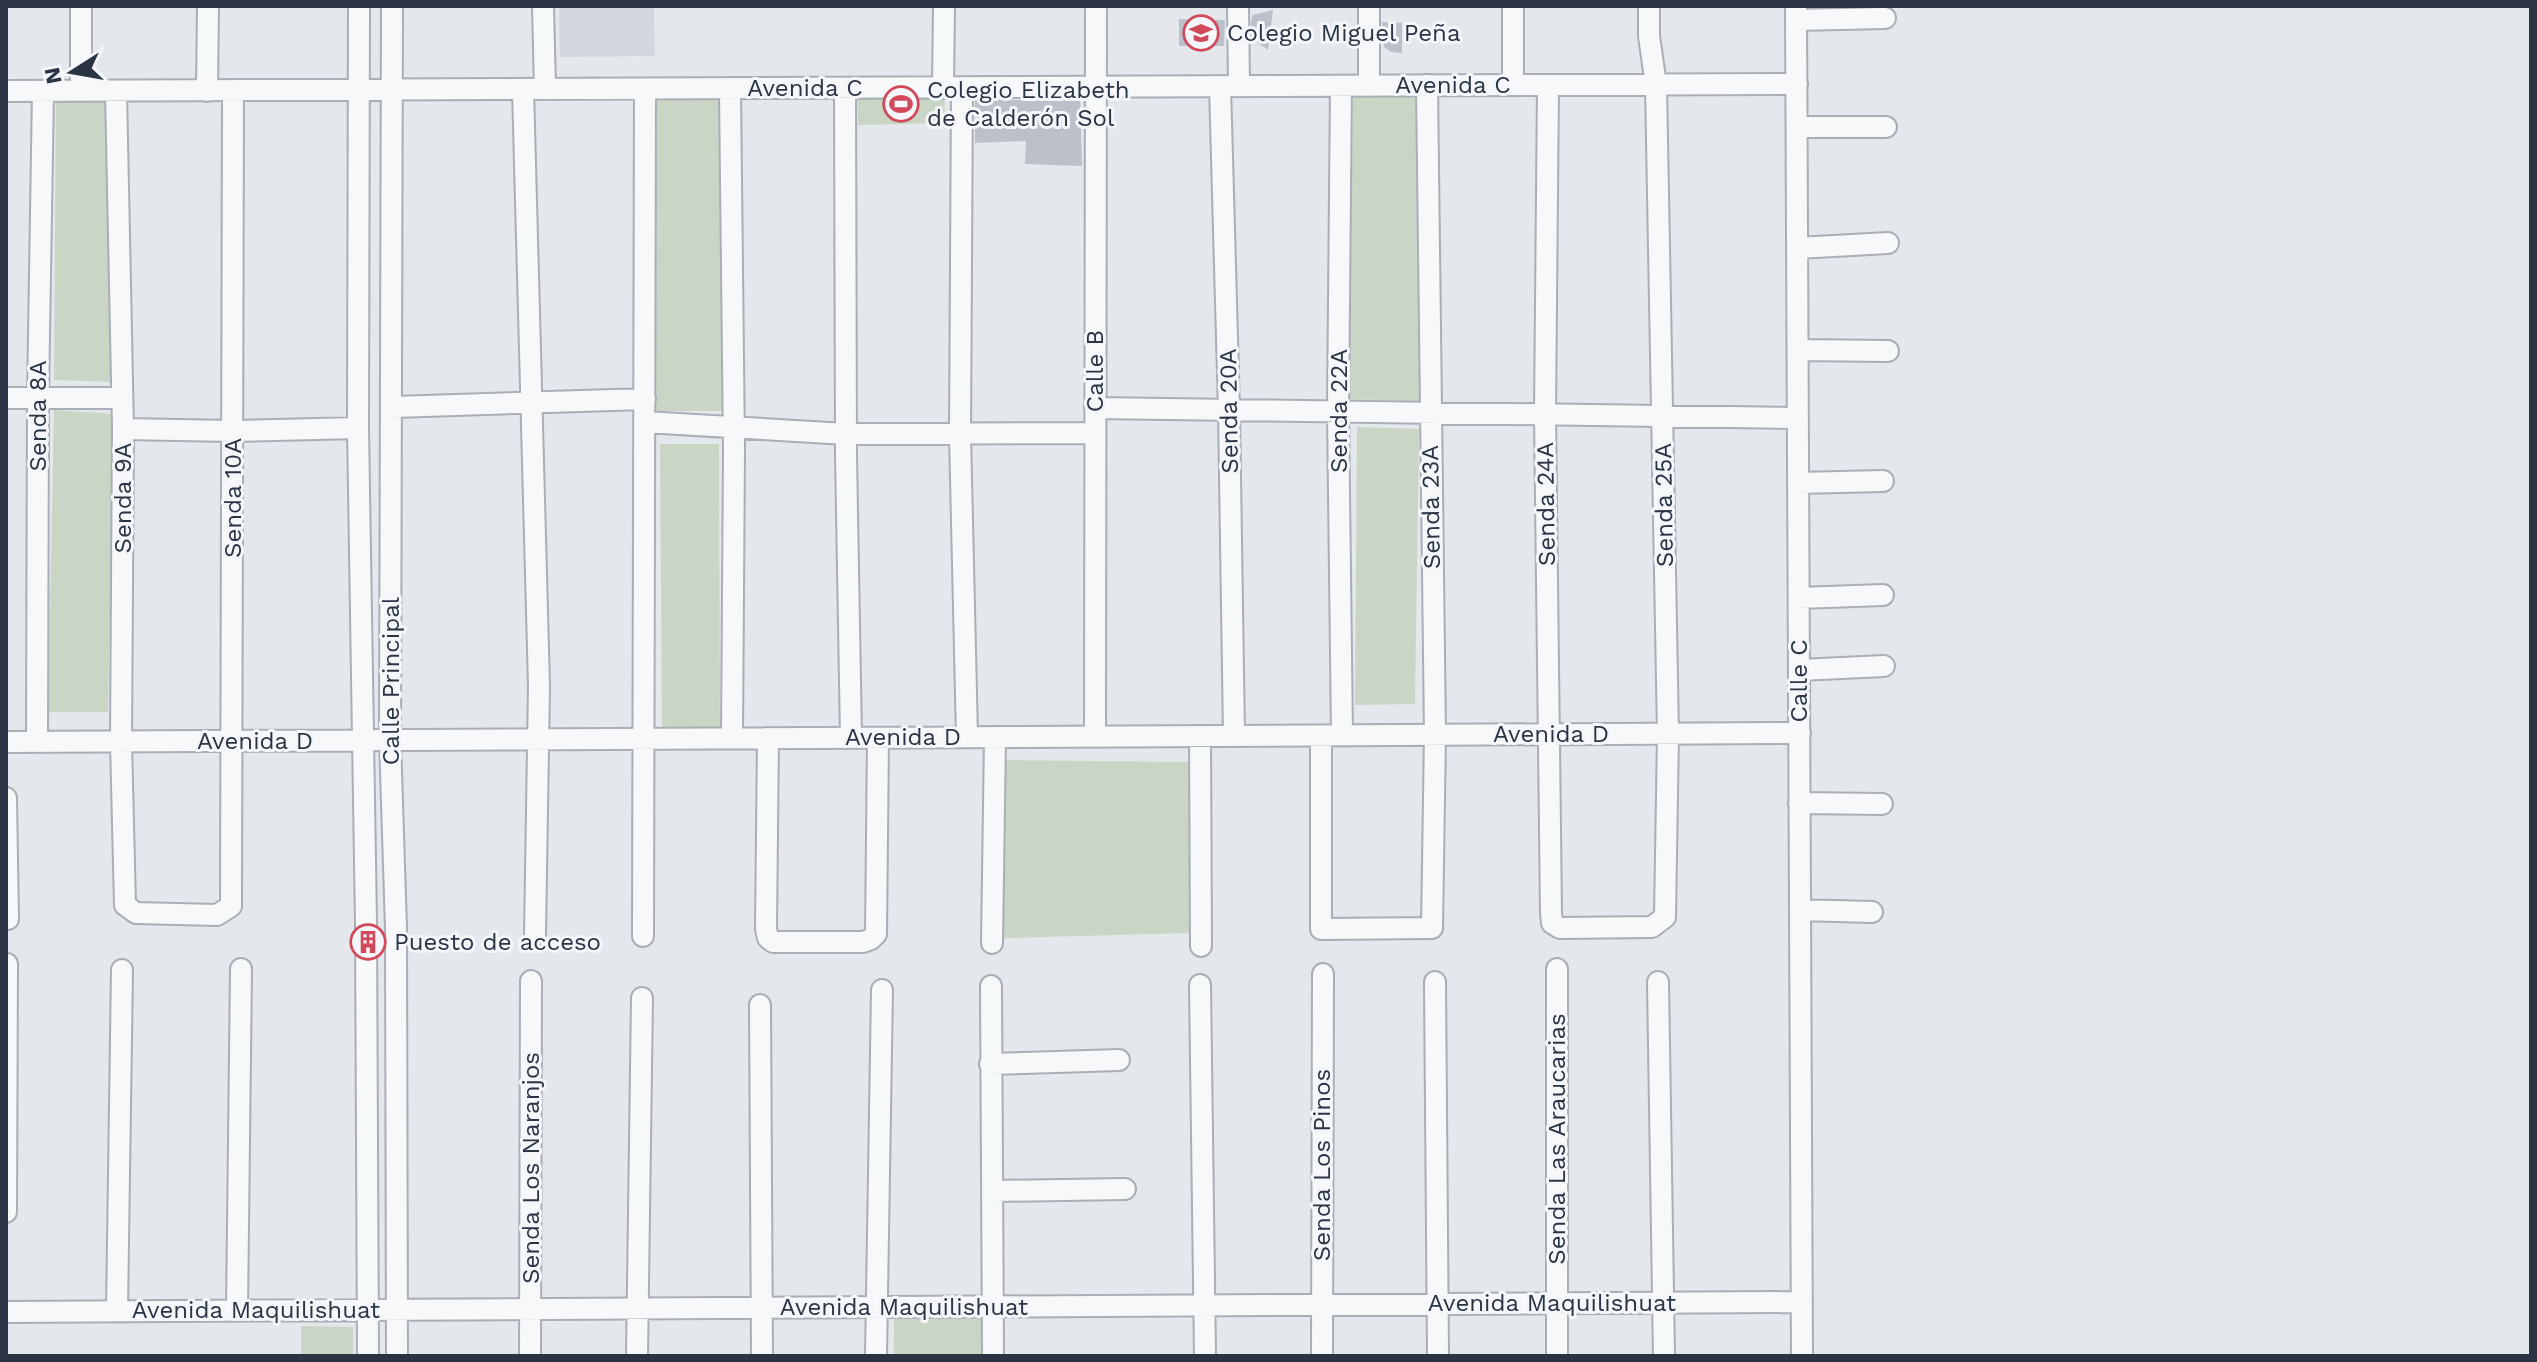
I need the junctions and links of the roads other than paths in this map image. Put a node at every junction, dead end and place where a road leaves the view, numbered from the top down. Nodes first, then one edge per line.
1 (81, 6) edge
2 (208, 6) edge
3 (359, 6) edge
4 (392, 6) edge
5 (543, 6) edge
6 (944, 6) edge
7 (1096, 6) edge
8 (1238, 6) edge
9 (1369, 6) edge
10 (1513, 6) edge
11 (1649, 6) edge
12 (1796, 13) edge
13 (1885, 18) dead end
14 (1797, 84) junction
15 (1427, 85) junction
16 (1513, 85) junction
17 (1548, 85) junction
18 (1656, 85) junction
19 (1229, 86) junction
20 (1341, 86) junction
21 (1369, 86) junction
22 (1097, 87) junction
23 (730, 88) junction
24 (845, 88) junction
25 (952, 88) junction
26 (523, 89) junction
27 (545, 89) junction
28 (645, 89) junction
29 (233, 90) junction
30 (359, 90) junction
31 (392, 90) junction
32 (6, 91) edge
33 (43, 91) junction
34 (81, 91) junction
35 (116, 91) junction
36 (207, 91) junction
37 (1797, 127) junction
38 (1886, 127) dead end
39 (1888, 243) dead end
40 (1797, 248) junction
41 (1799, 350) junction
42 (1888, 351) dead end
43 (38, 397) junction
44 (6, 398) edge
45 (121, 398) junction
46 (645, 399) junction
47 (534, 404) junction
48 (393, 407) junction
49 (1095, 408) junction
50 (1229, 410) junction
51 (1338, 411) junction
52 (1430, 413) junction
53 (1545, 414) junction
54 (1662, 416) junction
55 (1798, 418) junction
56 (645, 422) junction
57 (358, 428) junction
58 (123, 429) junction
59 (734, 429) junction
60 (233, 431) junction
61 (1095, 433) junction
62 (846, 434) junction
63 (960, 435) junction
64 (1883, 481) dead end
65 (1798, 483) junction
66 (1883, 595) dead end
67 (1799, 598) junction
68 (1884, 666) dead end
69 (1799, 670) junction
70 (1800, 733) junction
71 (1549, 734) junction
72 (1668, 734) junction
73 (1332, 735) junction
74 (1435, 735) junction
75 (1200, 736) junction
76 (1234, 736) junction
77 (967, 737) junction
78 (995, 737) junction
79 (1095, 737) junction
80 (732, 738) junction
81 (768, 738) junction
82 (851, 738) junction
83 (539, 739) junction
84 (645, 739) junction
85 (878, 739) junction
86 (363, 740) junction
87 (390, 740) junction
88 (233, 741) junction
89 (6, 742) edge
90 (37, 742) junction
91 (121, 742) junction
92 (6, 798) edge
93 (1799, 803) junction
94 (1882, 804) dead end
95 (125, 905) joint
96 (1800, 910) junction
97 (1872, 912) dead end
98 (8, 919) edge
99 (366, 923) junction
100 (1552, 923) joint
101 (396, 924) junction
102 (1321, 929) joint
103 (535, 935) dead end
104 (643, 936) dead end
105 (992, 943) dead end
106 (1201, 946) dead end
107 (7, 964) edge
108 (241, 969) dead end
109 (1557, 969) dead end
110 (122, 970) dead end
111 (1323, 974) dead end
112 (531, 981) dead end
113 (1435, 982) dead end
114 (1658, 982) dead end
115 (1200, 985) dead end
116 (991, 986) dead end
117 (882, 990) dead end
118 (642, 998) dead end
119 (760, 1005) dead end
120 (1119, 1060) dead end
121 (990, 1064) junction
122 (1125, 1189) dead end
123 (993, 1191) junction
124 (6, 1212) edge
125 (1437, 1302) junction
126 (1802, 1302) junction
127 (1664, 1303) junction
128 (1322, 1304) junction
129 (1557, 1304) junction
130 (1205, 1306) junction
131 (876, 1307) junction
132 (992, 1307) junction
133 (636, 1308) junction
134 (762, 1308) junction
135 (530, 1309) junction
136 (369, 1310) junction
137 (398, 1310) junction
138 (117, 1311) junction
139 (237, 1311) junction
140 (6, 1312) edge
141 (368, 1356) edge
142 (397, 1356) edge
143 (530, 1356) edge
144 (637, 1356) edge
145 (762, 1356) edge
146 (876, 1356) edge
147 (993, 1356) edge
148 (1205, 1356) edge
149 (1322, 1356) edge
150 (1438, 1356) edge
151 (1557, 1356) edge
152 (1664, 1356) edge
153 (1802, 1356) edge

1 - 34 street
2 - 36 street
3 - 30 street, Calle Principal
4 - 31 street, Calle Principal
5 - 27 street
6 - 25 street
7 - 22 street, Calle B
8 - 19 street, Senda 20A
9 - 21 street
10 - 16 street
11 - 18 street, Senda 25A
12 - 13 street
12 - 14 street, Calle C
14 - 18 street, Avenida C
14 - 37 street, Calle C
15 - 16 street, Avenida C
15 - 21 street, Avenida C
15 - 52 street, Senda 23A
16 - 17 street, Avenida C
17 - 18 street, Avenida C
17 - 53 street, Senda 24A
18 - 54 street, Senda 25A
19 - 20 street, Avenida C
19 - 22 street, Avenida C
19 - 50 street, Senda 20A
20 - 21 street, Avenida C
20 - 51 street, Senda 22A
22 - 25 street, Avenida C
22 - 49 street, Calle B
23 - 24 street, Avenida C
23 - 28 street, Avenida C
23 - 59 street
24 - 25 street, Avenida C
24 - 62 street
25 - 63 street
26 - 27 street, Avenida C
26 - 31 street, Avenida C
26 - 47 street
27 - 28 street, Avenida C
28 - 46 street
29 - 30 street, Avenida C
29 - 36 street, Avenida C
29 - 60 street, Senda 10A
30 - 31 street, Avenida C
30 - 57 street, Calle Principal
31 - 48 street, Calle Principal
32 - 33 street, Avenida C
33 - 34 street, Avenida C
33 - 43 street, Senda 8A
34 - 35 street, Avenida C
35 - 36 street, Avenida C
35 - 45 street, Senda 9A
37 - 38 street
37 - 40 street, Calle C
39 - 40 street
40 - 41 street, Calle C
41 - 42 street
41 - 55 street, Calle C
43 - 44 street
43 - 45 street
43 - 90 street, Senda 8A
45 - 58 street, Senda 9A
46 - 47 street
46 - 56 street
47 - 48 street
47 - 83 street
48 - 87 street, Calle Principal
49 - 50 street
49 - 61 street, Calle B
50 - 51 street
50 - 76 street, Senda 20A
51 - 52 street
51 - 73 street, Senda 22A
52 - 53 street
52 - 74 street, Senda 23A
53 - 54 street
53 - 71 street, Senda 24A
54 - 55 street
54 - 72 street, Senda 25A
55 - 65 street, Calle C
56 - 59 street
56 - 84 street
57 - 60 street
57 - 86 street, Calle Principal
58 - 60 street
58 - 91 street, Senda 9A
59 - 62 street
59 - 80 street
60 - 88 street, Senda 10A
61 - 63 street
61 - 79 street, Calle B
62 - 63 street
62 - 82 street
63 - 77 street
64 - 65 street
65 - 67 street, Calle C
66 - 67 street
67 - 69 street, Calle C
68 - 69 street
69 - 70 street, Calle C
70 - 72 street, Avenida D
70 - 93 street, Calle C
71 - 72 street, Avenida D
71 - 74 street, Avenida D
71 - 100 street, Senda 24A
72 - 100 street, Senda 25A
73 - 74 street, Avenida D
73 - 76 street, Avenida D
73 - 102 street, Senda 22A
74 - 102 street, Senda 23A
75 - 76 street, Avenida D
75 - 79 street, Avenida D
75 - 106 street
77 - 78 street, Avenida D
77 - 85 street, Avenida D
78 - 79 street, Avenida D
78 - 105 street
80 - 81 street, Avenida D
80 - 84 street, Avenida D
81 - 82 street, Avenida D
81 - 85 street
82 - 85 street, Avenida D
83 - 84 street, Avenida D
83 - 87 street, Avenida D
83 - 103 street
84 - 104 street
86 - 87 street, Avenida D
86 - 88 street, Avenida D
86 - 99 street, Calle Principal
87 - 101 street, Calle Principal
88 - 91 street, Avenida D
88 - 95 street, Senda 10A
89 - 90 street, Avenida D
90 - 91 street, Avenida D
91 - 95 street, Senda 9A
92 - 98 street
93 - 94 street
93 - 96 street, Calle C
96 - 97 street
96 - 126 street, Calle C
99 - 101 street
99 - 136 street, Calle Principal
101 - 137 street, Calle Principal
107 - 124 street
108 - 139 street
109 - 129 street, Senda Las Araucarias
110 - 138 street
111 - 128 street, Senda Los Pinos
112 - 135 street, Senda Los Naranjos
113 - 125 street
114 - 127 street
115 - 130 street
116 - 121 street
117 - 131 street
118 - 133 street
119 - 134 street
120 - 121 street
121 - 123 street
122 - 123 street
123 - 132 street
125 - 128 street, Avenida Maquilishuat
125 - 129 street, Avenida Maquilishuat
125 - 150 street
126 - 127 street, Avenida Maquilishuat
126 - 153 street, Calle C
127 - 129 street, Avenida Maquilishuat
127 - 152 street
128 - 130 street, Avenida Maquilishuat
128 - 149 street, Senda Los Pinos
129 - 151 street, Senda Las Araucarias
130 - 132 street, Avenida Maquilishuat
130 - 148 street
131 - 132 street, Avenida Maquilishuat
131 - 134 street, Avenida Maquilishuat
131 - 146 street
132 - 147 street
133 - 134 street, Avenida Maquilishuat
133 - 135 street, Avenida Maquilishuat
133 - 144 street
134 - 145 street
135 - 137 street, Avenida Maquilishuat
135 - 143 street, Senda Los Naranjos
136 - 137 street, Avenida Maquilishuat
136 - 139 street, Avenida Maquilishuat
136 - 141 street, Calle Principal
137 - 142 street, Calle Principal
138 - 139 street, Avenida Maquilishuat
138 - 140 street, Avenida Maquilishuat

